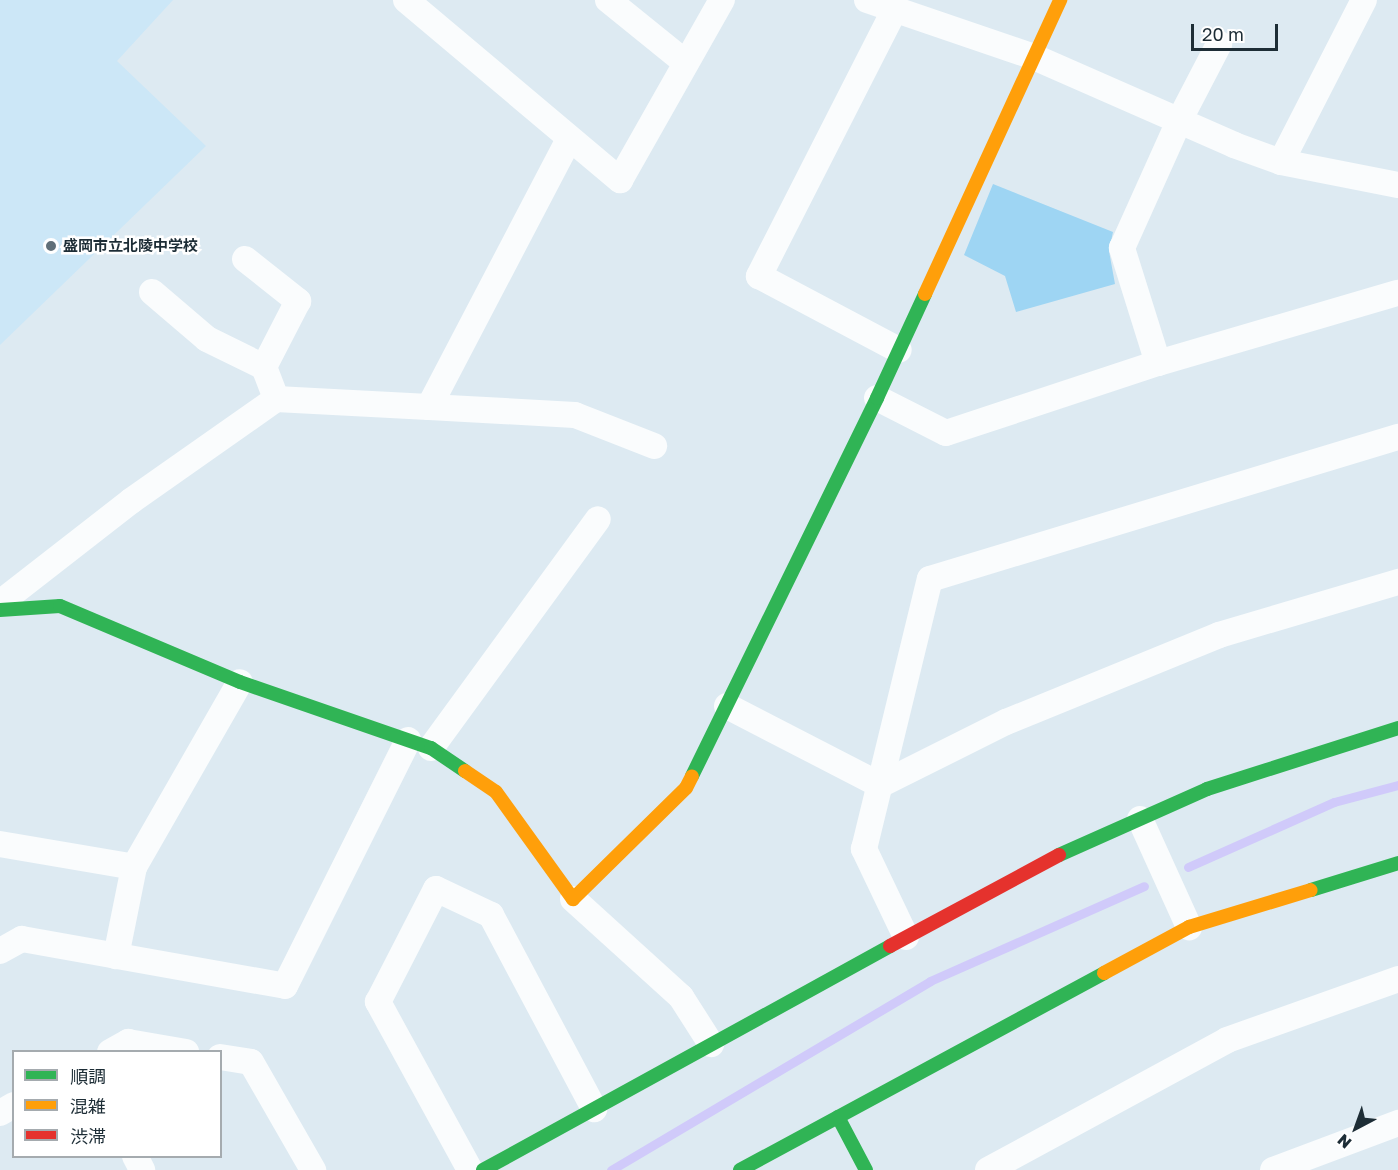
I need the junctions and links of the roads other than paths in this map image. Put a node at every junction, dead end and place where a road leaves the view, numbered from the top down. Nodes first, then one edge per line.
1 (406, 0) edge
2 (608, 0) edge
3 (722, 0) edge
4 (867, 0) edge
5 (1060, 0) edge
6 (1364, 0) edge
7 (895, 9) junction
8 (1219, 44) dead end
9 (1034, 57) junction
10 (686, 63) junction
11 (1179, 121) junction
12 (569, 140) junction
13 (1281, 162) junction
14 (1398, 185) edge
15 (245, 260) dead end
16 (152, 292) dead end
17 (1398, 293) edge
18 (899, 350) junction
19 (1158, 363) junction
20 (264, 367) junction
21 (877, 398) junction
22 (276, 399) junction
23 (429, 407) junction
24 (1398, 437) edge
25 (654, 446) dead end
26 (598, 519) dead end
27 (1398, 582) edge
28 (0, 603) edge
29 (0, 610) edge
30 (240, 682) junction
31 (727, 706) junction
32 (1398, 728) edge
33 (419, 744) junction
34 (880, 785) junction
35 (1140, 819) junction
36 (0, 844) edge
37 (1398, 863) edge
38 (134, 867) junction
39 (573, 899) junction
40 (1189, 927) junction
41 (906, 937) junction
42 (0, 951) edge
43 (116, 956) junction
44 (1398, 979) edge
45 (711, 1044) junction
46 (114, 1050) edge
47 (174, 1050) edge
48 (222, 1057) edge
49 (594, 1109) junction
50 (837, 1117) junction
51 (1398, 1123) edge
52 (313, 1170) edge
53 (470, 1170) edge
54 (483, 1170) edge
55 (740, 1170) edge
56 (866, 1170) edge
57 (988, 1170) edge
58 (1273, 1170) edge

1 - 12 street
2 - 10 street
3 - 10 street
4 - 7 street
5 - 9 street
6 - 13 street
7 - 9 street
7 - 18 street
8 - 11 street
9 - 11 street
9 - 18 street
10 - 12 street
11 - 13 street
11 - 19 street
12 - 23 street
13 - 14 street
15 - 20 street
16 - 20 street
17 - 19 street
18 - 21 street
19 - 21 street
20 - 22 street
21 - 31 street
22 - 23 street
22 - 28 street
23 - 25 street
24 - 34 street
26 - 33 street
27 - 34 street
29 - 30 street
30 - 33 street
30 - 38 street
31 - 34 street
31 - 39 street
32 - 35 street
33 - 39 street
33 - 43 street
34 - 41 street
35 - 40 street
35 - 41 street
36 - 38 street
37 - 40 street
38 - 43 street
39 - 45 street
40 - 50 street
41 - 45 street
42 - 43 street
44 - 57 street
45 - 49 street
46 - 47 street
48 - 52 street
49 - 53 street
49 - 54 street
50 - 55 street
50 - 56 street
51 - 58 street

